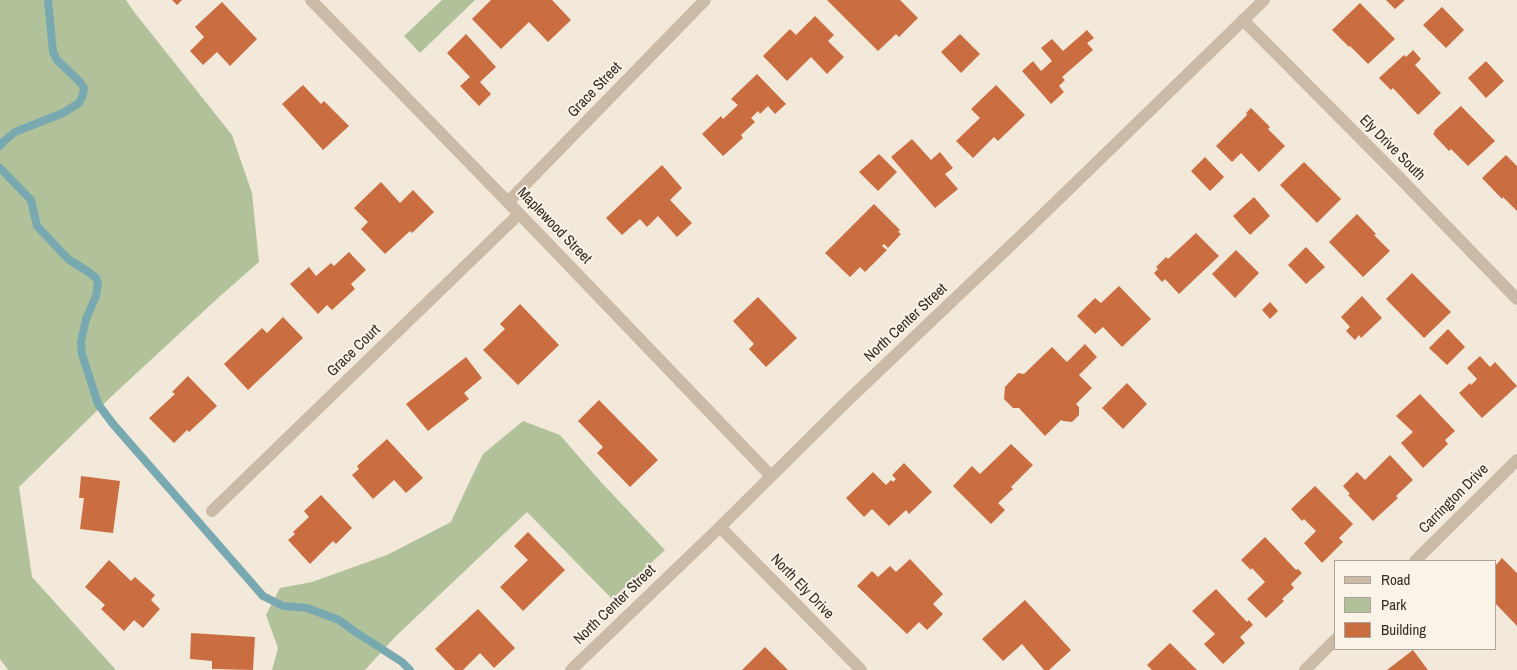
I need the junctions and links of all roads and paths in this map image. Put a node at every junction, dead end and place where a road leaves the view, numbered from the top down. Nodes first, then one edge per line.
1 (311, 0) edge
2 (705, 0) edge
3 (1264, 0) edge
4 (1243, 20) junction
5 (508, 202) junction
6 (519, 214) junction
7 (1517, 299) edge
8 (1517, 460) edge
9 (771, 476) junction
10 (212, 511) dead end
11 (720, 527) junction
12 (1416, 560) edge
13 (1334, 641) edge
14 (571, 670) edge
15 (861, 670) edge
16 (1305, 670) edge

1 - 5 street, Maplewood Street
2 - 5 street, Grace Street
3 - 4 street, North Center Street
4 - 7 street, Ely Drive South
4 - 9 street, North Center Street
5 - 6 street, Maplewood Street
6 - 9 street, Maplewood Street
6 - 10 street, Grace Court
8 - 12 street, Carrington Drive
9 - 11 street, North Center Street
11 - 14 street, North Center Street
11 - 15 street, North Ely Drive
13 - 16 street

